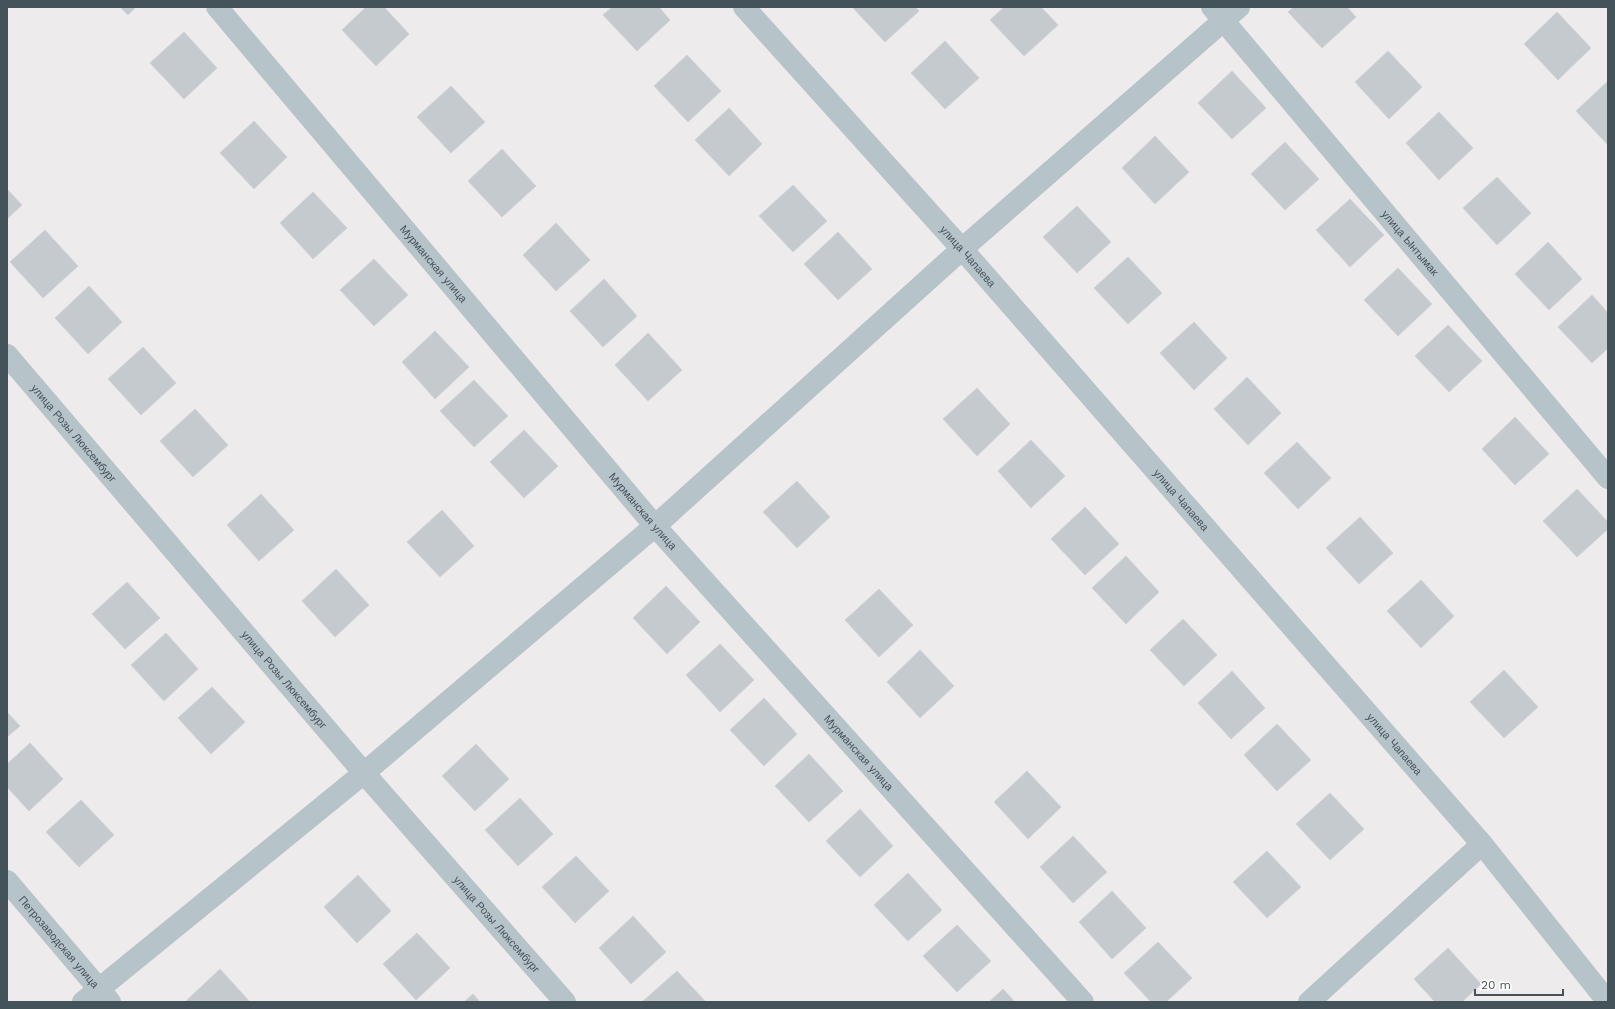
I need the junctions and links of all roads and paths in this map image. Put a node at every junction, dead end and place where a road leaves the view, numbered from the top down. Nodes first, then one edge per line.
1 (217, 7) edge
2 (744, 7) edge
3 (1225, 11) edge
4 (962, 249) junction
5 (7, 355) edge
6 (1608, 478) edge
7 (655, 526) junction
8 (364, 773) junction
9 (1482, 844) junction
10 (7, 881) edge
11 (97, 998) edge
12 (565, 1002) edge
13 (1083, 1002) edge
14 (1309, 1002) edge
15 (1608, 1002) edge

1 - 7 street, Мурманская улица
2 - 4 street, улица Чапаева
3 - 4 street
3 - 6 street, улица Ынтымак
4 - 7 street
4 - 9 street, улица Чапаева
5 - 8 street, улица Розы Люксембург
7 - 8 street
7 - 13 street, Мурманская улица
8 - 11 street
8 - 12 street, улица Розы Люксембург
9 - 14 street
9 - 15 street, улица Чапаева
10 - 11 street, Петрозаводская улица

